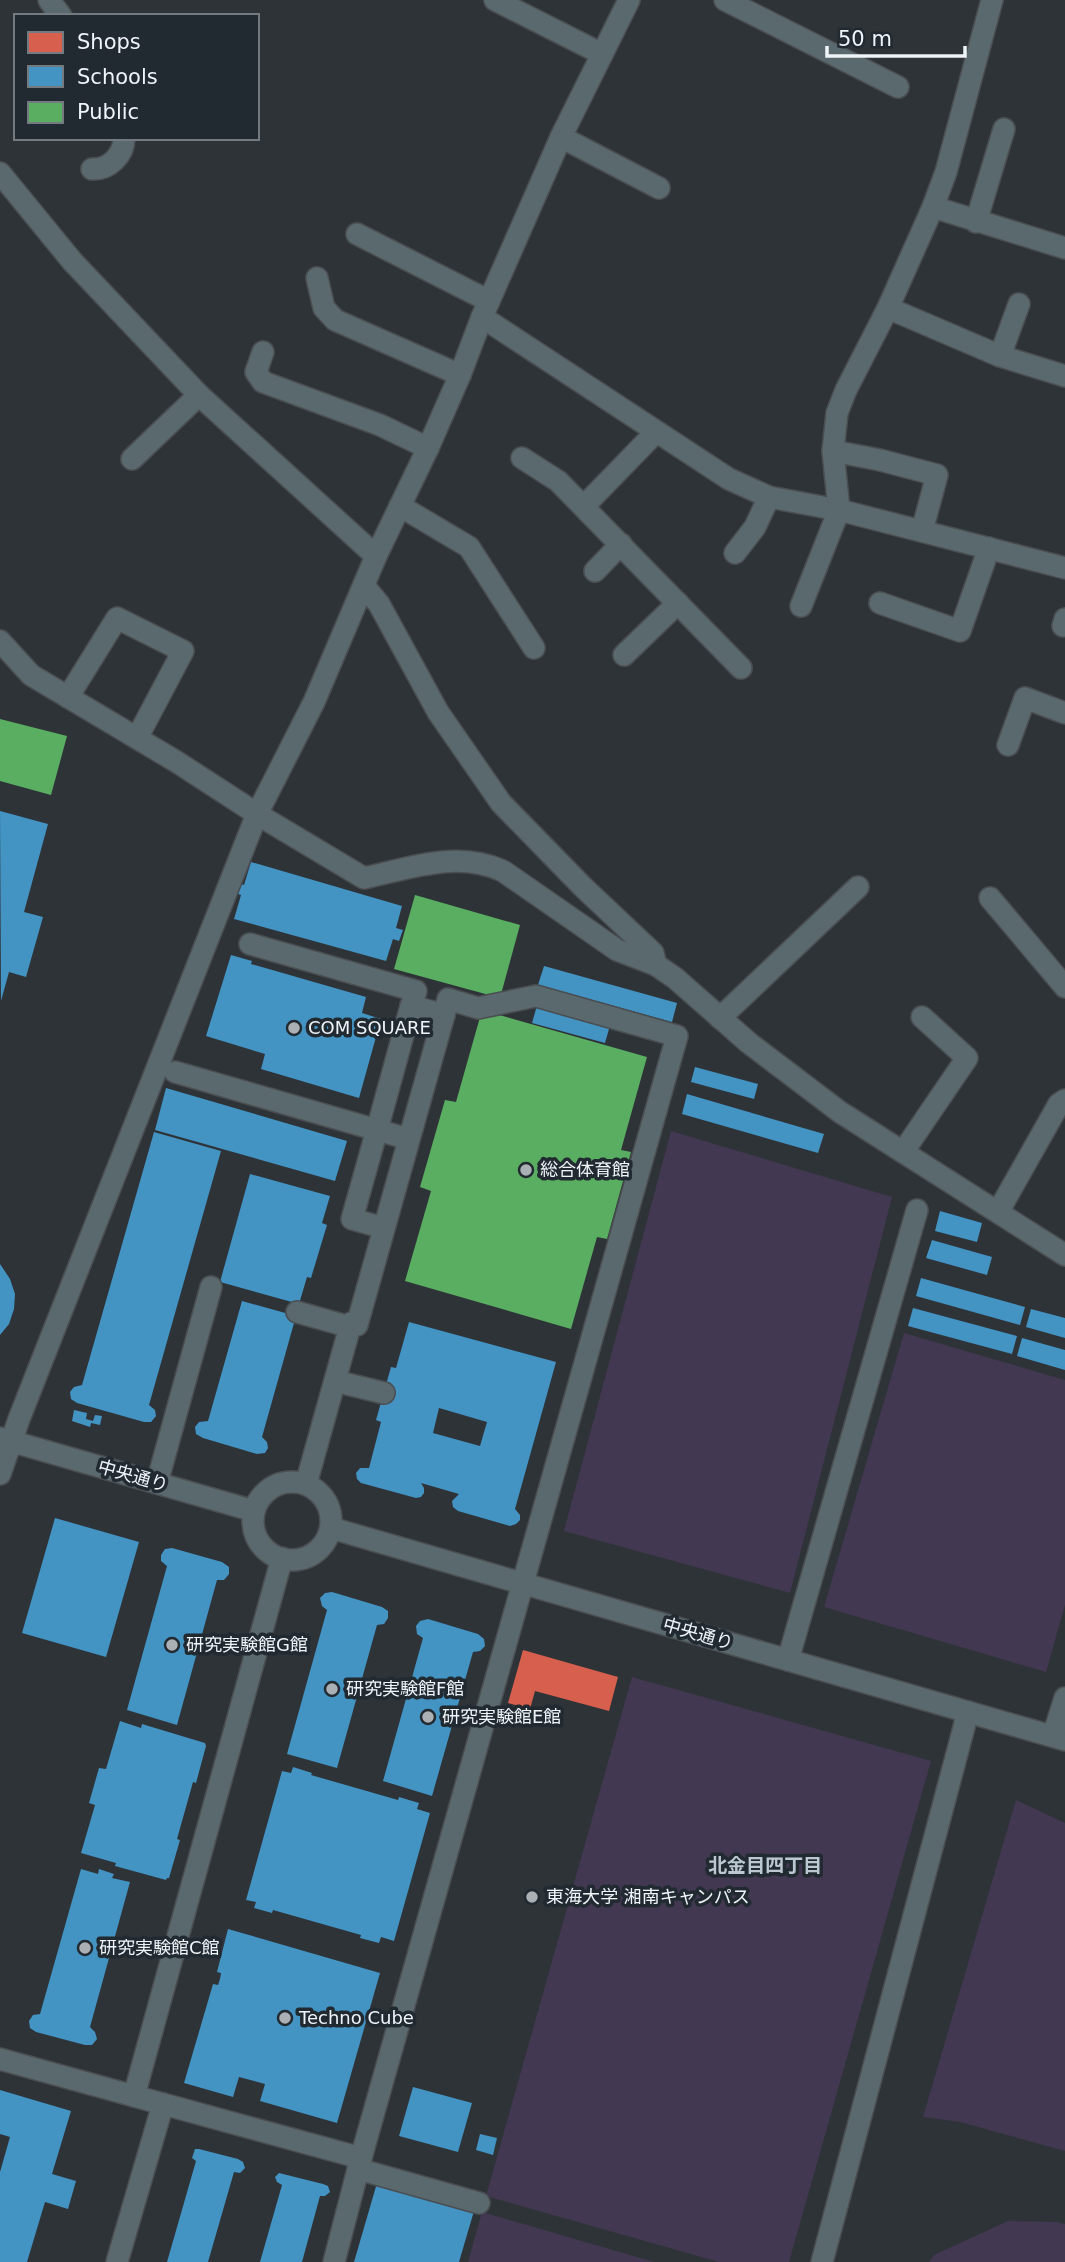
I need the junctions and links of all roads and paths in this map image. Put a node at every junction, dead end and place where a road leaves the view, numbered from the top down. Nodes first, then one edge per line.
1 (629, 0) edge
2 (725, 0) edge
3 (992, 0) edge
4 (495, 1) edge
5 (602, 54) junction
6 (898, 87) dead end
7 (1004, 130) dead end
8 (561, 137) junction
9 (124, 140) edge
10 (92, 169) dead end
11 (0, 173) edge
12 (659, 188) dead end
13 (933, 207) junction
14 (976, 222) junction
15 (357, 234) dead end
16 (1065, 248) edge
17 (317, 278) dead end
18 (1019, 304) dead end
19 (888, 308) junction
20 (486, 309) junction
21 (263, 352) dead end
22 (1000, 356) junction
23 (460, 374) junction
24 (1065, 376) edge
25 (198, 395) junction
26 (656, 432) junction
27 (428, 448) junction
28 (833, 451) junction
29 (522, 458) dead end
30 (132, 459) dead end
31 (769, 497) junction
32 (400, 506) junction
33 (584, 506) junction
34 (839, 510) junction
35 (922, 531) junction
36 (621, 544) junction
37 (989, 548) junction
38 (735, 553) dead end
39 (376, 556) junction
40 (1065, 568) edge
41 (595, 572) dead end
42 (364, 586) junction
43 (678, 603) junction
44 (880, 603) dead end
45 (801, 606) dead end
46 (0, 641) edge
47 (534, 648) dead end
48 (624, 655) dead end
49 (741, 668) dead end
50 (68, 697) junction
51 (1065, 713) edge
52 (137, 738) junction
53 (1008, 745) dead end
54 (257, 814) junction
55 (858, 887) dead end
56 (990, 898) dead end
57 (250, 944) dead end
58 (656, 965) junction
59 (1065, 987) edge
60 (411, 1006) junction
61 (444, 1015) junction
62 (922, 1017) dead end
63 (720, 1018) junction
64 (175, 1072) dead end
65 (1065, 1100) edge
66 (377, 1130) junction
67 (409, 1139) junction
68 (903, 1152) junction
69 (917, 1210) dead end
70 (998, 1212) junction
71 (384, 1228) junction
72 (1065, 1255) edge
73 (211, 1287) dead end
74 (297, 1312) dead end
75 (350, 1327) junction
76 (335, 1381) junction
77 (384, 1393) dead end
78 (5, 1440) edge
79 (0, 1474) edge
80 (157, 1483) junction
81 (306, 1484) junction
82 (254, 1511) junction
83 (331, 1528) junction
84 (282, 1558) junction
85 (522, 1583) junction
86 (788, 1660) junction
87 (1065, 1698) edge
88 (968, 1712) junction
89 (1059, 1738) edge
90 (0, 2059) edge
91 (134, 2096) junction
92 (163, 2104) junction
93 (359, 2164) junction
94 (479, 2203) dead end
95 (117, 2262) edge
96 (334, 2262) edge
97 (822, 2262) edge

1 - 5 street
2 - 6 street
3 - 13 street
4 - 5 street
5 - 8 street
7 - 14 street
8 - 12 street
8 - 20 street
9 - 10 street
11 - 25 street
13 - 14 street
13 - 19 street
14 - 16 street
15 - 20 street
17 - 23 street
18 - 22 street
19 - 22 street
19 - 28 street
20 - 23 street
20 - 26 street
21 - 27 street
22 - 24 street
23 - 27 street
25 - 30 street
25 - 39 street
26 - 31 street
26 - 33 street
27 - 32 street
28 - 34 street
28 - 35 street
29 - 33 street
31 - 34 street
31 - 38 street
32 - 39 street
32 - 47 street
33 - 36 street
34 - 35 street
34 - 45 street
35 - 37 street
36 - 41 street
36 - 43 street
37 - 40 street
37 - 44 street
39 - 42 street
42 - 54 street
42 - 58 street
43 - 48 street
43 - 49 street
46 - 50 street
50 - 52 street
50 - 52 street
51 - 53 street
52 - 54 street
54 - 58 street
54 - 78 street
55 - 63 street
56 - 59 street
57 - 60 street
58 - 63 street
60 - 61 street
60 - 66 street
61 - 67 street
61 - 85 street
62 - 68 street
63 - 68 street
64 - 66 street
65 - 70 street
66 - 67 street
66 - 71 street
67 - 71 street
68 - 70 street
69 - 86 street
70 - 72 street
71 - 75 street
73 - 80 street
74 - 75 street
75 - 76 street
76 - 77 street
76 - 81 street
78 - 79 street
78 - 80 street, 中央通り
80 - 82 street, 中央通り
81 - 82 street
81 - 83 street
82 - 84 street
83 - 84 street
83 - 85 street, 中央通り
84 - 91 street
85 - 86 street, 中央通り
85 - 93 street
86 - 88 street, 中央通り
87 - 89 street
88 - 89 street, 中央通り
88 - 97 street
90 - 91 street
91 - 92 street
92 - 93 street
92 - 95 street
93 - 94 street
93 - 96 street

